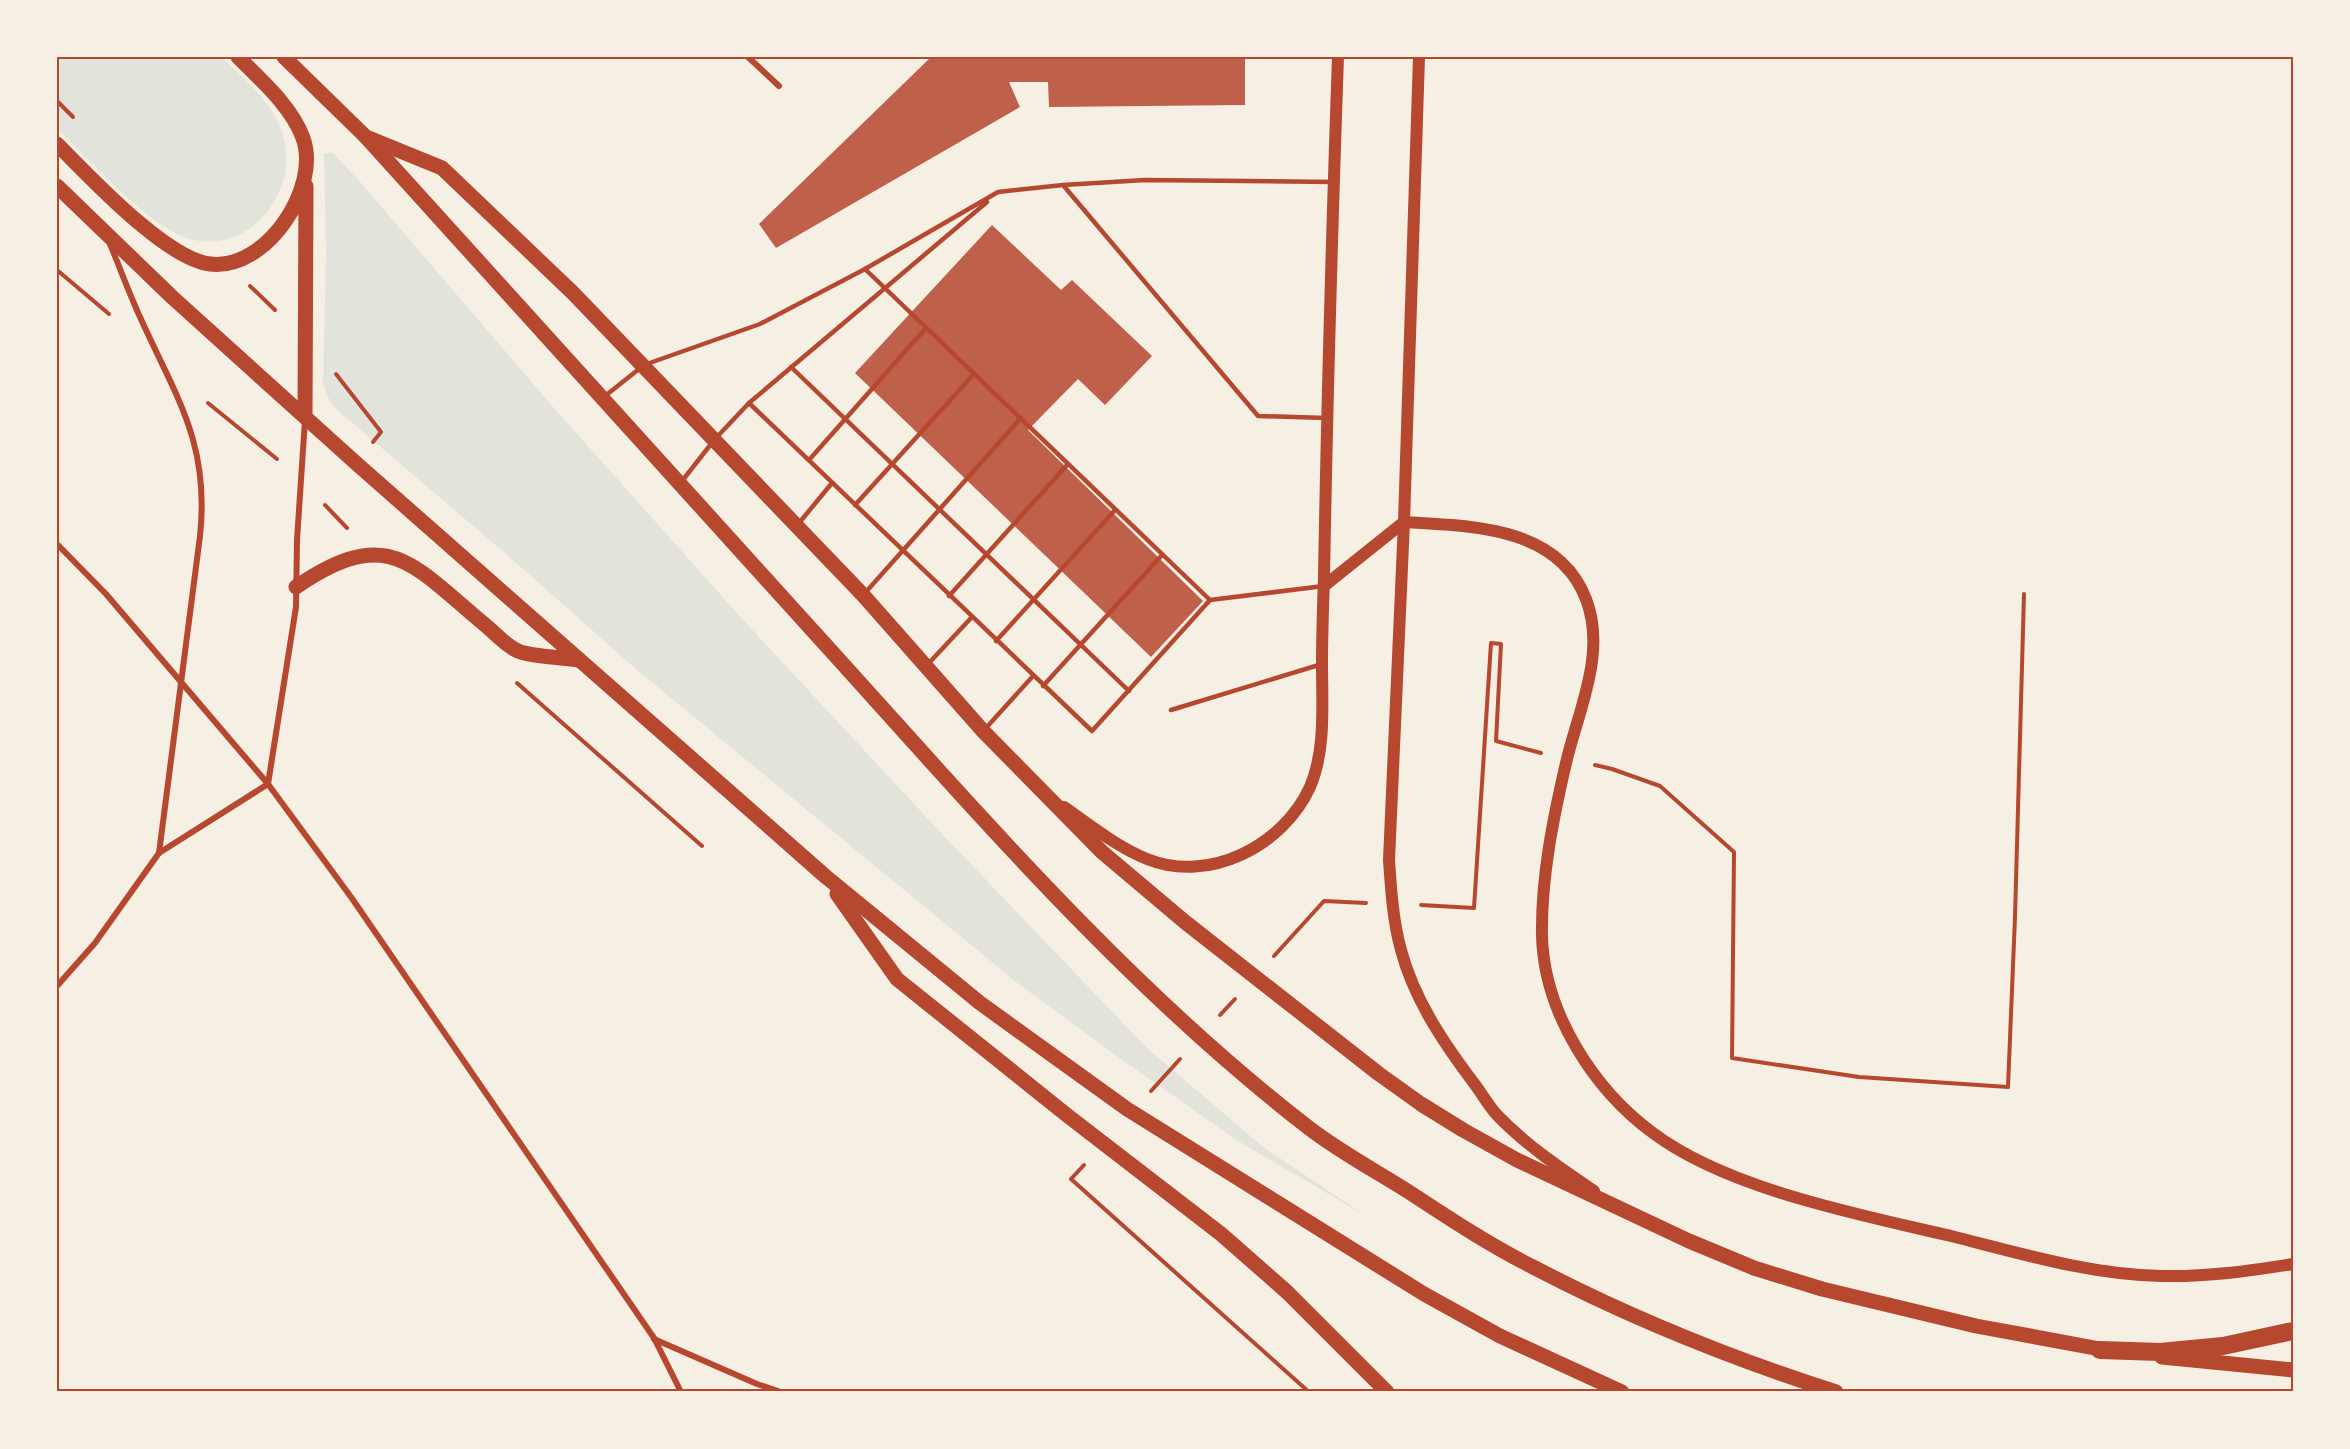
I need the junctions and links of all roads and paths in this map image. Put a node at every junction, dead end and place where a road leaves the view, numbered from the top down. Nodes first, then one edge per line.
1 (238, 57) edge
2 (284, 57) edge
3 (748, 57) edge
4 (1338, 57) edge
5 (1419, 57) edge
6 (779, 86) dead end
7 (366, 137) junction
8 (57, 144) edge
9 (305, 172) junction
10 (1334, 182) junction
11 (1063, 185) junction
12 (57, 186) edge
13 (998, 192) junction
14 (105, 230) junction
15 (865, 269) junction
16 (884, 288) junction
17 (926, 328) junction
18 (644, 365) junction
19 (791, 367) junction
20 (973, 375) junction
21 (603, 398) junction
22 (749, 403) junction
23 (305, 417) junction
24 (1327, 418) junction
25 (845, 419) junction
26 (1020, 419) junction
27 (715, 439) junction
28 (809, 460) junction
29 (892, 464) junction
30 (1067, 465) junction
31 (680, 483) junction
32 (832, 483) junction
33 (855, 505) junction
34 (939, 509) junction
35 (1115, 510) junction
36 (1404, 522) junction
37 (797, 525) junction
38 (57, 544) edge
39 (903, 550) junction
40 (987, 555) junction
41 (1162, 555) junction
42 (1324, 586) junction
43 (296, 587) junction
44 (2024, 594) dead end
45 (863, 595) junction
46 (949, 596) junction
47 (1034, 599) junction
48 (1210, 600) junction
49 (972, 617) junction
50 (996, 641) junction
51 (1081, 645) junction
52 (579, 660) junction
53 (1322, 664) junction
54 (926, 666) junction
55 (1033, 676) junction
56 (181, 681) junction
57 (1043, 686) junction
58 (1129, 691) junction
59 (1171, 710) dead end
60 (983, 731) junction
61 (1567, 760) junction
62 (268, 784) junction
63 (1040, 790) junction
64 (159, 853) junction
65 (825, 876) junction
66 (1474, 908) dead end
67 (57, 986) edge
68 (1071, 1179) dead end
69 (1620, 1208) junction
70 (2293, 1264) edge
71 (2293, 1331) edge
72 (654, 1338) junction
73 (2100, 1350) junction
74 (2293, 1370) edge
75 (681, 1392) edge
76 (781, 1392) edge
77 (1309, 1392) edge
78 (1387, 1392) edge
79 (1622, 1392) edge
80 (1836, 1392) edge

1 - 9 main road
2 - 7 main road
3 - 6 street
4 - 10 main road
5 - 36 main road
7 - 18 main road
7 - 21 main road
8 - 9 main road
9 - 23 main road
10 - 11 lane
10 - 24 main road
11 - 13 lane
11 - 24 lane
12 - 14 main road
13 - 15 lane
13 - 16 lane
14 - 23 main road
14 - 56 street
15 - 16 lane
15 - 18 lane
16 - 17 lane
16 - 19 lane
17 - 20 lane
17 - 25 lane
18 - 21 lane
18 - 27 main road
19 - 22 lane
19 - 25 lane
20 - 26 lane
20 - 29 lane
21 - 31 main road
22 - 27 lane
22 - 28 lane
23 - 43 street
23 - 52 main road
24 - 42 main road
25 - 28 lane
25 - 29 lane
26 - 30 lane
26 - 34 lane
27 - 31 lane
27 - 37 main road
28 - 32 lane
29 - 33 lane
29 - 34 lane
30 - 35 lane
30 - 40 lane
31 - 80 main road
32 - 33 lane
32 - 37 lane
33 - 39 lane
34 - 39 lane
34 - 40 lane
35 - 41 lane
35 - 47 lane
36 - 42 main road
36 - 61 main road
36 - 69 main road
37 - 45 main road
38 - 56 street
39 - 45 lane
39 - 46 lane
40 - 46 lane
40 - 47 lane
41 - 48 lane
41 - 51 lane
42 - 48 lane
42 - 53 main road
43 - 52 main road
43 - 62 street
44 - 61 path
45 - 54 main road
46 - 49 lane
47 - 50 lane
47 - 51 lane
48 - 58 lane
49 - 50 lane
49 - 54 lane
50 - 55 lane
51 - 57 lane
51 - 58 lane
52 - 65 main road
53 - 59 lane
53 - 63 main road
54 - 60 main road
55 - 57 lane
55 - 60 lane
56 - 62 street
56 - 64 street
57 - 58 lane
60 - 63 main road
61 - 66 path
61 - 70 main road
62 - 64 street
62 - 72 street
63 - 69 main road
64 - 67 street
65 - 78 main road
65 - 79 main road
68 - 77 path
69 - 73 main road
71 - 73 highway
72 - 75 street
72 - 76 street
73 - 74 main road

